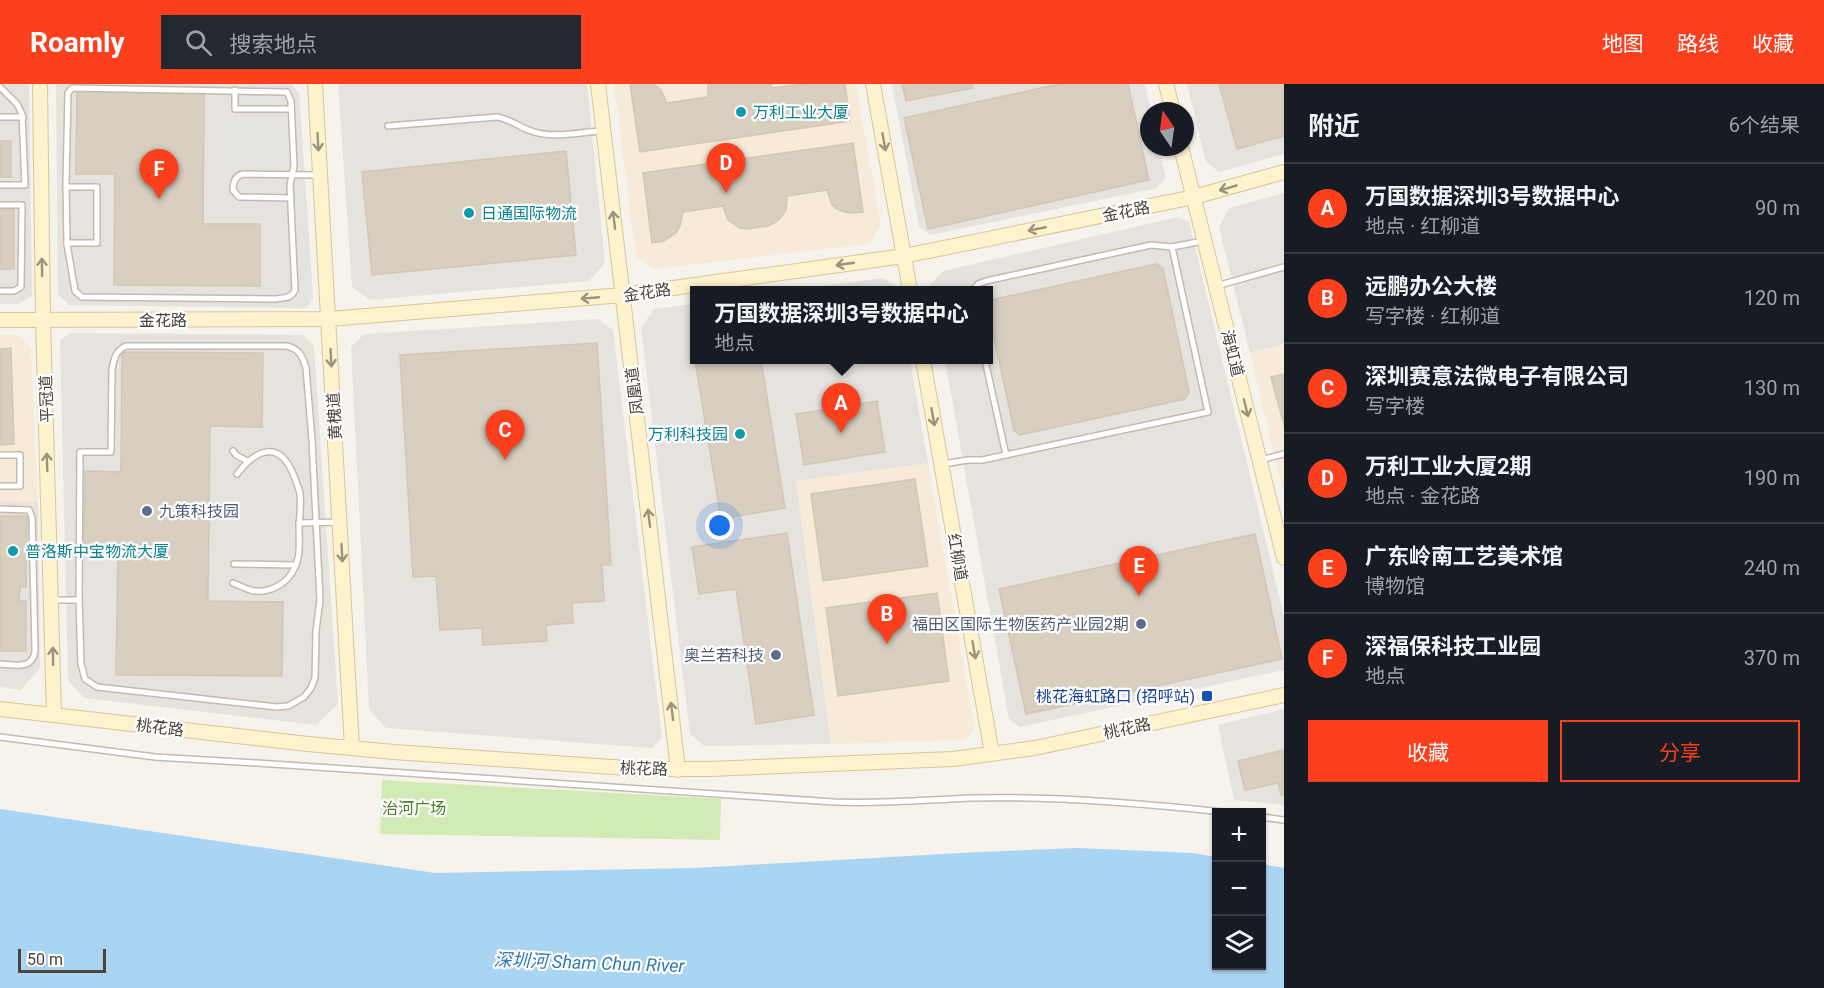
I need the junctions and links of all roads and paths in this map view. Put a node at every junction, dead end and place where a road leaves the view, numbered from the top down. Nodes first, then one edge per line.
1 (40, 84) edge
2 (315, 84) edge
3 (598, 84) edge
4 (873, 84) edge
5 (1166, 84) edge
6 (0, 87) edge
7 (235, 90) junction
8 (1171, 102) edge
9 (291, 109) junction
10 (0, 117) edge
11 (23, 117) junction
12 (388, 126) dead end
13 (603, 130) junction
14 (1183, 156) edge
15 (1284, 172) edge
16 (293, 175) junction
17 (320, 176) junction
18 (0, 185) edge
19 (66, 187) junction
20 (1194, 197) junction
21 (291, 198) junction
22 (0, 205) edge
23 (1205, 241) junction
24 (67, 243) junction
25 (1172, 247) junction
26 (904, 256) junction
27 (1284, 267) edge
28 (909, 286) edge
29 (977, 286) edge
30 (1216, 286) junction
31 (0, 291) edge
32 (623, 295) junction
33 (329, 319) junction
34 (0, 320) edge
35 (43, 320) junction
36 (924, 364) edge
37 (986, 364) edge
38 (233, 451) dead end
39 (1284, 454) edge
40 (0, 455) edge
41 (1006, 455) junction
42 (1260, 460) junction
43 (247, 461) junction
44 (941, 464) junction
45 (237, 474) dead end
46 (0, 486) edge
47 (0, 509) edge
48 (316, 522) junction
49 (340, 522) junction
50 (299, 523) junction
51 (1284, 558) edge
52 (234, 564) dead end
53 (296, 565) junction
54 (233, 583) dead end
55 (51, 600) junction
56 (79, 600) junction
57 (0, 664) edge
58 (1284, 695) edge
59 (0, 709) edge
60 (54, 715) junction
61 (0, 736) edge
62 (352, 748) junction
63 (992, 754) junction
64 (678, 770) junction
65 (1212, 812) edge
66 (1266, 817) edge
67 (1284, 819) edge

35 -> 1 street, 平冠道
2 -> 17 street, 黄槐道
3 - 13 street, 凤凰道
4 -> 26 street
5 - 8 street
6 - 11 lane
7 - 9 lane
7 - 9 lane
7 - 19 lane
9 - 16 lane
10 - 11 lane
11 - 18 lane
12 - 13 lane
32 -> 13 street, 凤凰道
14 - 20 street, 海虹道
15 -> 20 street, 金花路
16 - 17 lane
16 - 21 lane
16 - 21 lane
17 - 33 street, 黄槐道
19 - 24 lane
19 - 24 lane
20 - 23 street, 海虹道
20 -> 26 street, 金花路
21 - 24 lane
22 - 31 lane
23 - 25 lane
23 - 30 street, 海虹道
25 - 29 lane
25 - 41 lane
26 - 28 street
26 -> 32 street, 金花路
27 - 30 lane
30 -> 42 street, 海虹道
32 -> 33 street, 金花路
64 -> 32 street, 凤凰道
33 - 35 street, 金花路
33 -> 49 street, 黄槐道
34 - 35 street, 金花路
55 -> 35 street, 平冠道
36 -> 44 street, 红柳道
37 - 41 lane
38 - 43 lane
39 - 42 lane
40 - 46 lane
41 - 44 lane
42 - 51 street, 海虹道
43 - 45 lane
43 - 50 lane
44 -> 63 street, 红柳道
47 - 57 lane
48 - 49 lane
48 - 50 lane
48 - 56 lane
48 - 56 lane
49 -> 62 street, 黄槐道
50 - 53 lane
52 - 53 lane
53 - 54 lane
55 - 56 lane
60 -> 55 street, 平冠道
58 - 63 street, 桃花路
59 - 60 street, 桃花路
60 - 62 street, 桃花路
61 - 65 lane
62 - 64 street, 桃花路
63 - 64 street, 桃花路
66 - 67 lane

